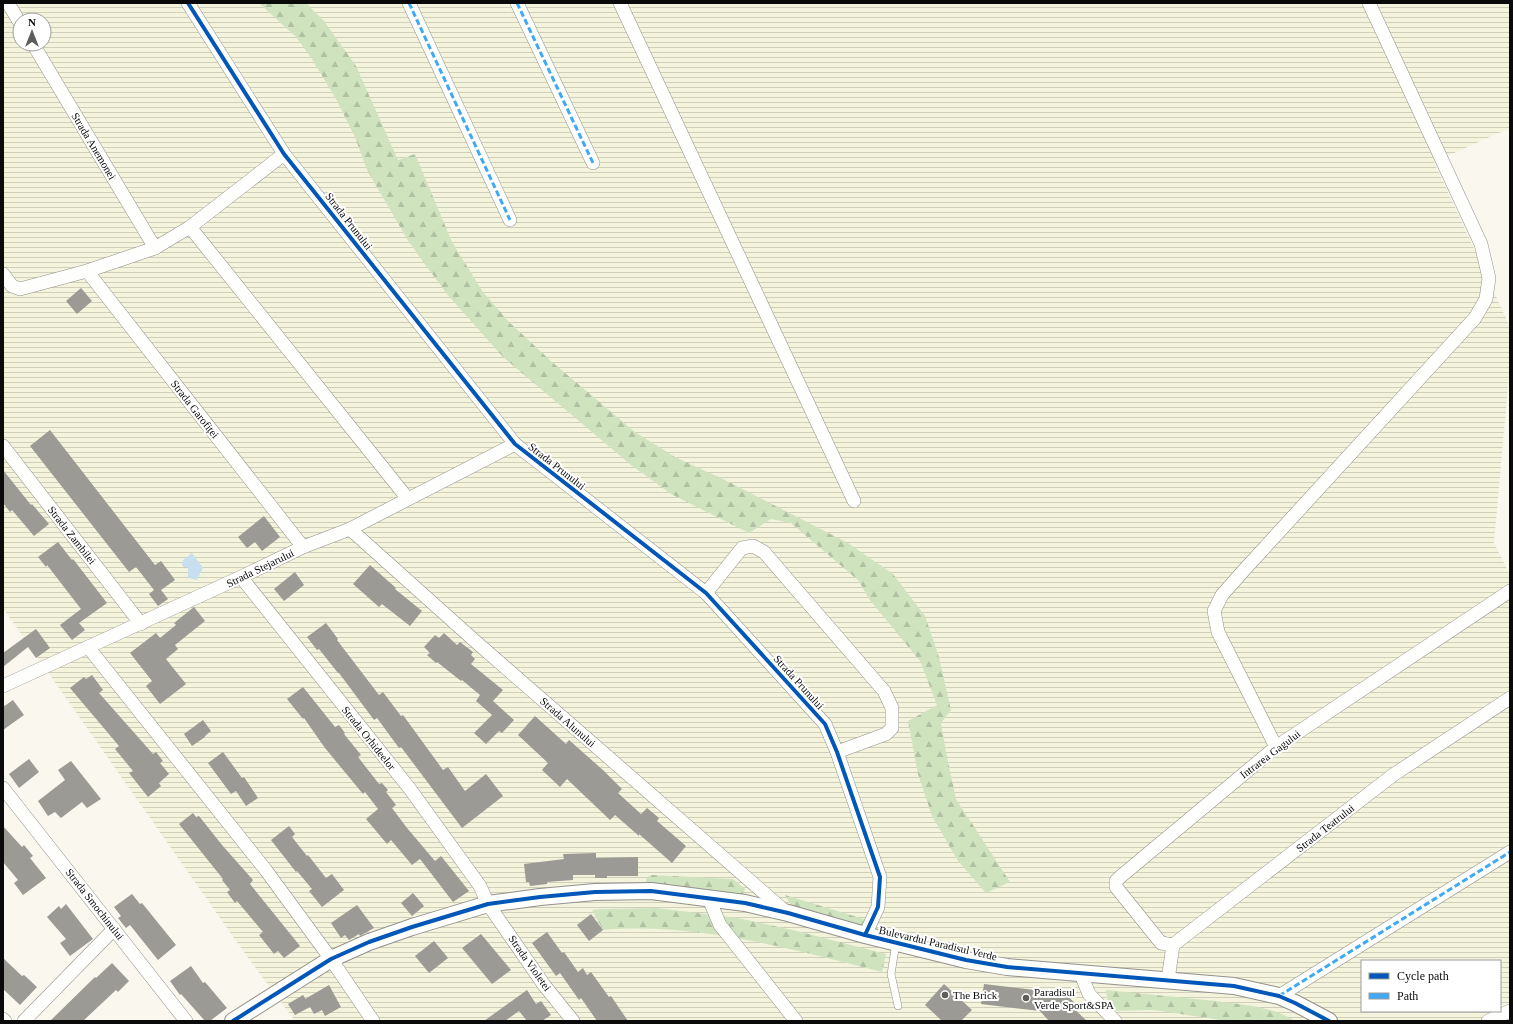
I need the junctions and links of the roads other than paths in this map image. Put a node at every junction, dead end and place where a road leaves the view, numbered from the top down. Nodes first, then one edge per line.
1 (8, 3) edge
2 (188, 3) edge
3 (409, 3) edge
4 (517, 3) edge
5 (620, 3) edge
6 (1369, 3) edge
7 (13, 12) edge
8 (38, 52) edge
9 (284, 154) junction
10 (593, 163) dead end
11 (510, 220) dead end
12 (190, 228) junction
13 (154, 248) junction
14 (87, 270) junction
15 (3, 274) edge
16 (515, 444) junction
17 (3, 446) edge
18 (408, 499) junction
19 (854, 501) dead end
20 (350, 529) junction
21 (303, 547) junction
22 (241, 578) junction
23 (1510, 592) edge
24 (706, 593) junction
25 (141, 624) junction
26 (88, 648) junction
27 (3, 686) edge
28 (1510, 698) edge
29 (1276, 747) junction
30 (836, 752) junction
31 (3, 788) edge
32 (1510, 852) edge
33 (709, 899) junction
34 (488, 904) junction
35 (788, 913) junction
36 (114, 929) junction
37 (865, 936) junction
38 (896, 943) junction
39 (1172, 945) junction
40 (331, 959) junction
41 (1080, 972) junction
42 (1168, 980) junction
43 (1278, 996) junction
44 (898, 1006) dead end
45 (1510, 1011) edge
46 (24, 1021) edge
47 (186, 1021) edge
48 (233, 1021) edge
49 (373, 1021) edge
50 (573, 1021) edge
51 (796, 1021) edge
52 (1115, 1021) edge
53 (1329, 1021) edge
54 (1488, 1021) edge

1 - 7 street
2 - 9 street, Strada Prunului
3 - 11 street
4 - 10 street
5 - 19 street
6 - 29 street
8 - 13 street, Strada Anemonei
9 - 12 street
9 - 16 street, Strada Prunului
12 - 13 street
12 - 18 street
13 - 14 street
14 - 15 street
14 - 21 street, Strada Garofiței
16 - 18 street, Strada Stejarului
16 - 24 street, Strada Prunului
17 - 25 street, Strada Zambilei
18 - 20 street, Strada Stejarului
20 - 21 street, Strada Stejarului
20 - 35 street, Strada Alunului
21 - 22 street, Strada Stejarului
22 - 25 street, Strada Stejarului
22 - 34 street, Strada Orhideelor
23 - 29 street, Intrarea Gagului
24 - 30 street, Strada Prunului
24 - 30 street
25 - 26 street, Strada Stejarului
26 - 27 street, Strada Stejarului
26 - 40 street
28 - 39 street, Strada Teatrului
29 - 39 street, Intrarea Gagului
30 - 37 street, Strada Prunului
31 - 36 street, Strada Smochinului
32 - 43 street
33 - 34 street, Bulevardul Paradisul Verde
33 - 35 street, Bulevardul Paradisul Verde
33 - 51 street
34 - 40 street, Bulevardul Paradisul Verde
34 - 50 street, Strada Violetei
35 - 37 street, Bulevardul Paradisul Verde
36 - 46 street
36 - 47 street, Strada Smochinului
37 - 38 street, Bulevardul Paradisul Verde
38 - 41 street, Bulevardul Paradisul Verde
38 - 44 lane
39 - 42 street
40 - 48 street, Bulevardul Paradisul Verde
40 - 49 street
41 - 42 street, Bulevardul Paradisul Verde
41 - 52 street
42 - 43 street, Bulevardul Paradisul Verde
43 - 53 street, Bulevardul Paradisul Verde
45 - 54 street

